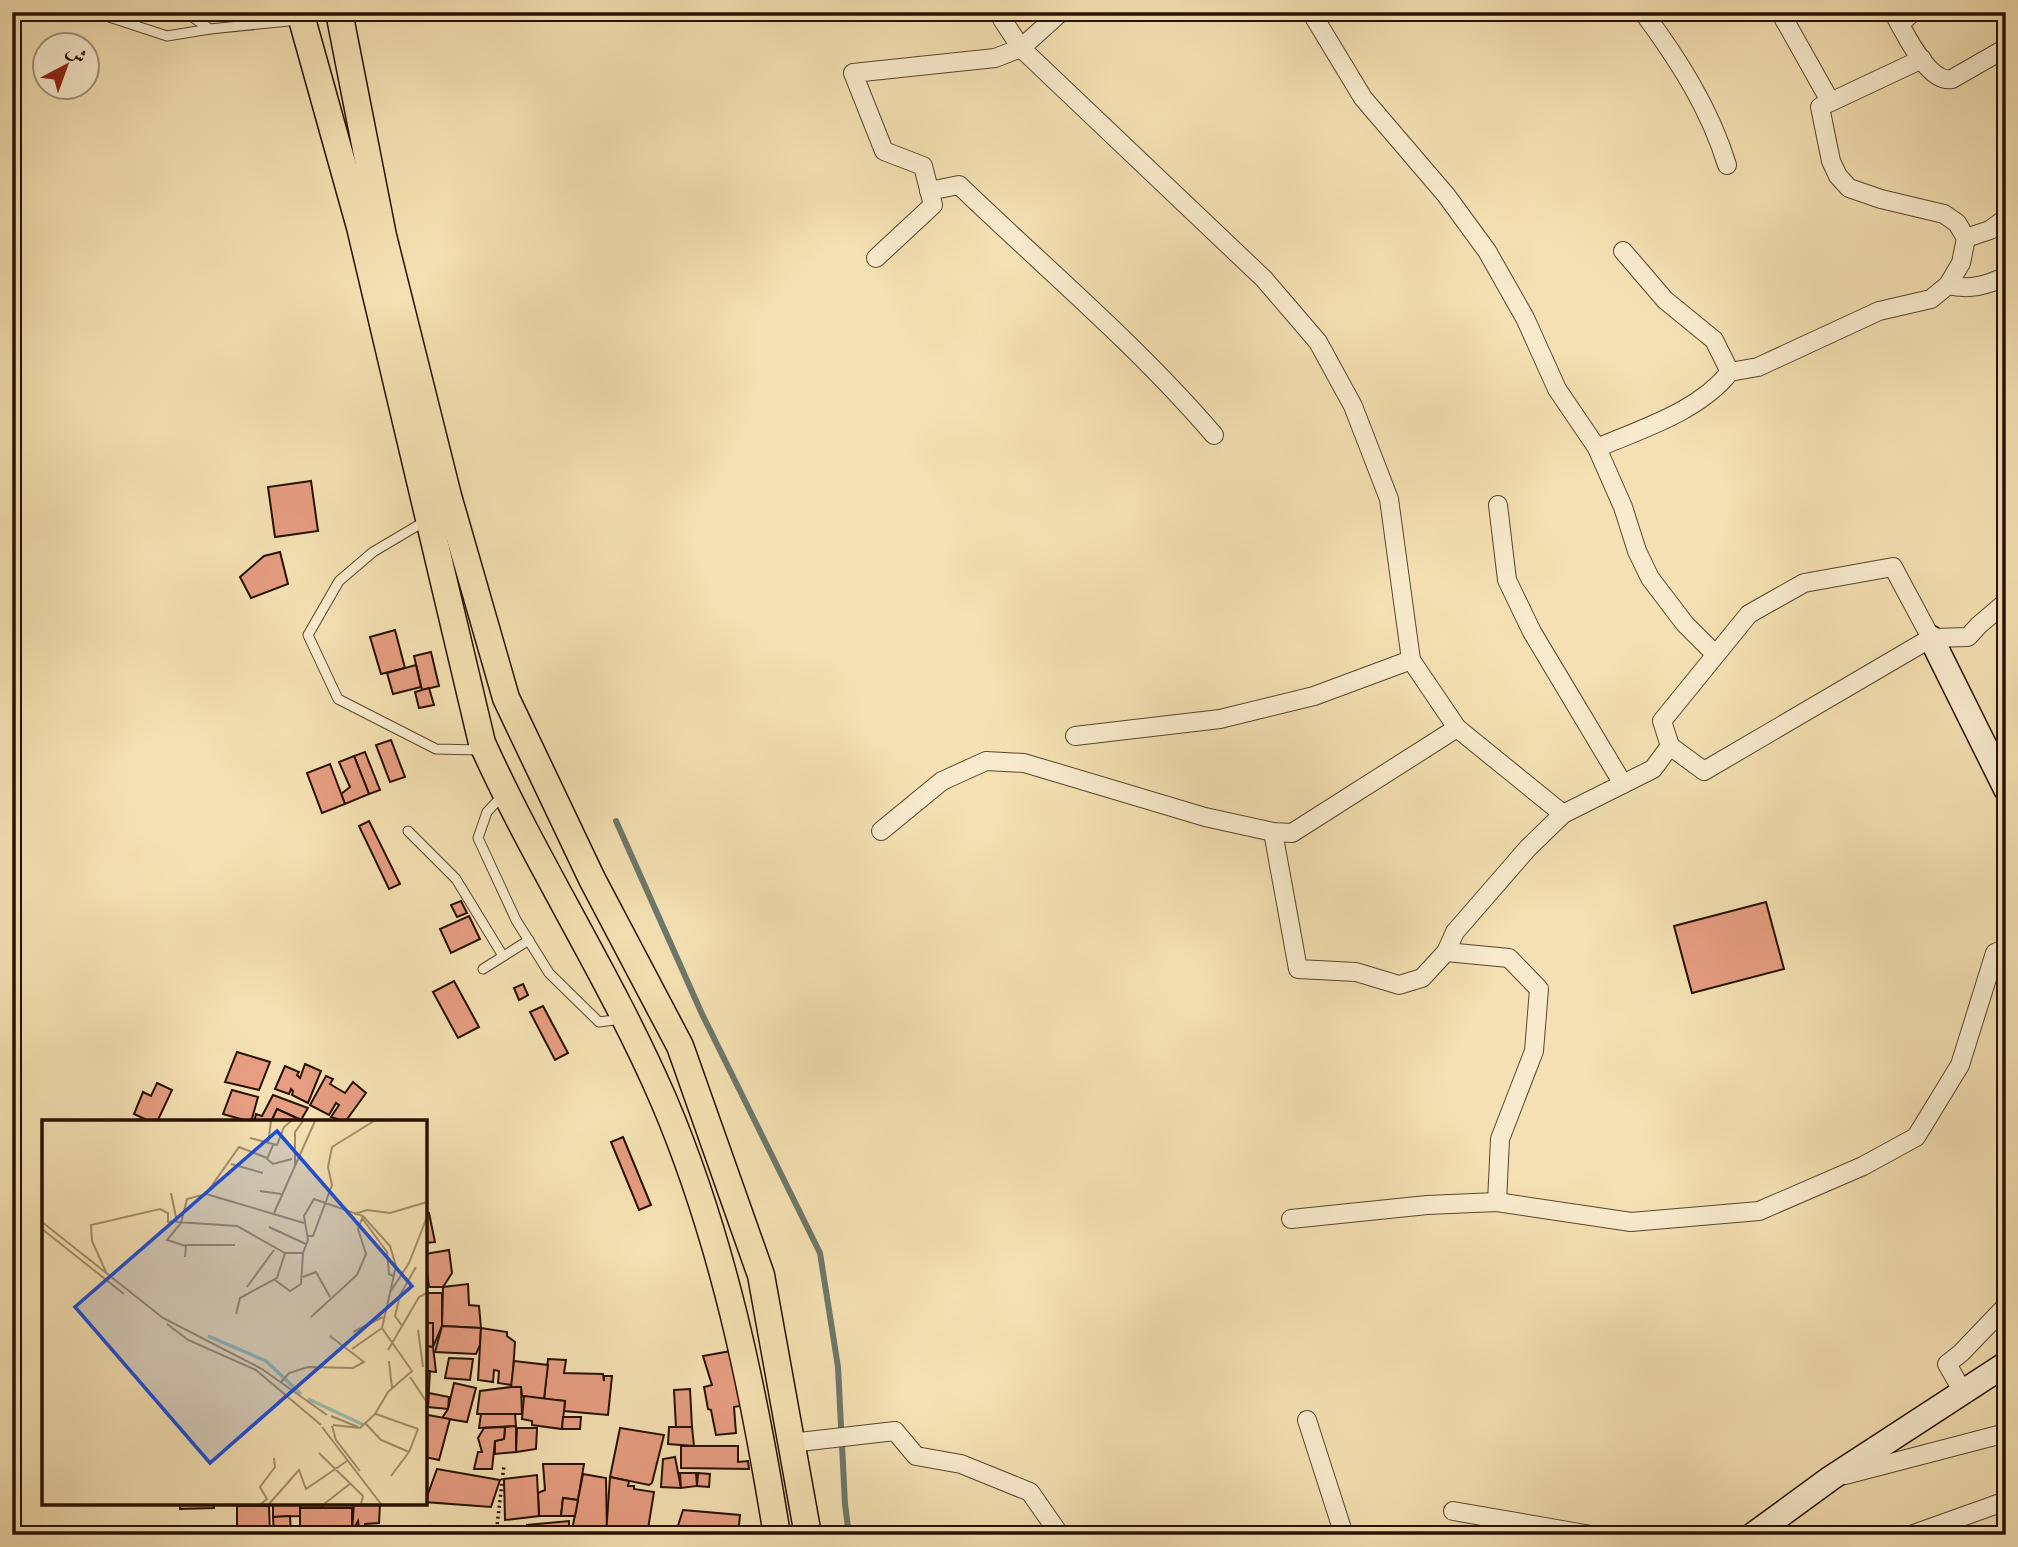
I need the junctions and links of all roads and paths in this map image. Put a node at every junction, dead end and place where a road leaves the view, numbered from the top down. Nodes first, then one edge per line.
1 (94, 12) edge
2 (185, 12) edge
3 (339, 12) edge
4 (348, 12) edge
5 (1003, 12) edge
6 (1061, 12) edge
7 (1311, 12) edge
8 (1643, 12) edge
9 (1780, 12) edge
10 (300, 16) edge
11 (1902, 16) edge
12 (210, 29) junction
13 (344, 47) junction
14 (1021, 48) junction
15 (2006, 48) edge
16 (1922, 59) junction
17 (1830, 101) junction
18 (1727, 165) dead end
19 (929, 191) junction
20 (2006, 218) edge
21 (1966, 237) junction
22 (1623, 251) dead end
23 (876, 258) dead end
24 (2006, 276) edge
25 (1948, 285) junction
26 (1730, 372) junction
27 (1214, 435) dead end
28 (1597, 448) junction
29 (1498, 505) dead end
30 (429, 519) junction
31 (2006, 602) edge
32 (1931, 638) junction
33 (1715, 654) junction
34 (1411, 660) junction
35 (1457, 728) junction
36 (1075, 736) dead end
37 (1670, 746) junction
38 (485, 750) junction
39 (1623, 784) junction
40 (2006, 789) edge
41 (505, 793) junction
42 (1563, 814) junction
43 (408, 831) dead end
44 (881, 831) dead end
45 (1273, 832) junction
46 (529, 940) junction
47 (2006, 948) edge
48 (1446, 952) junction
49 (503, 956) junction
50 (483, 969) dead end
51 (624, 1019) junction
52 (1497, 1202) junction
53 (1291, 1219) dead end
54 (2006, 1306) edge
55 (2006, 1364) edge
56 (1963, 1392) junction
57 (1307, 1420) dead end
58 (2006, 1433) edge
59 (791, 1443) junction
60 (504, 1465) dead end
61 (1832, 1479) junction
62 (2006, 1500) edge
63 (1454, 1511) dead end
64 (496, 1535) edge
65 (777, 1535) edge
66 (808, 1535) edge
67 (1060, 1535) edge
68 (1344, 1535) edge
69 (1591, 1535) edge
70 (1753, 1535) edge
71 (1911, 1535) edge

1 - 12 lane
2 - 12 lane
3 - 13 main road
4 - 13 street
5 - 14 street
6 - 14 street
7 - 28 street
8 - 18 street
9 - 17 street
10 - 12 lane
10 - 30 main road
11 - 16 street
13 - 59 main road
14 - 19 street
14 - 34 street
15 - 16 street
16 - 17 street
17 - 21 street
19 - 23 street
19 - 27 street
20 - 21 street
21 - 25 street
22 - 26 street
24 - 25 street
25 - 26 street
26 - 28 street
28 - 33 street
29 - 39 street
30 - 38 main road
30 - 38 lane
31 - 32 street
32 - 33 street
32 - 37 street
32 - 40 street
33 - 37 street
34 - 35 street
34 - 36 street
35 - 42 street
35 - 45 street
37 - 39 street
38 - 41 main road
39 - 42 street
41 - 46 lane
41 - 51 main road
42 - 48 street
43 - 49 lane
44 - 45 street
45 - 48 street
46 - 49 lane
46 - 51 lane
47 - 52 street
48 - 52 street
49 - 50 lane
51 - 65 main road
52 - 53 street
54 - 56 street
55 - 56 street
56 - 61 street
57 - 68 street
58 - 61 street
59 - 66 main road
59 - 67 street
60 - 64 path
61 - 70 street
62 - 71 street
63 - 69 street

